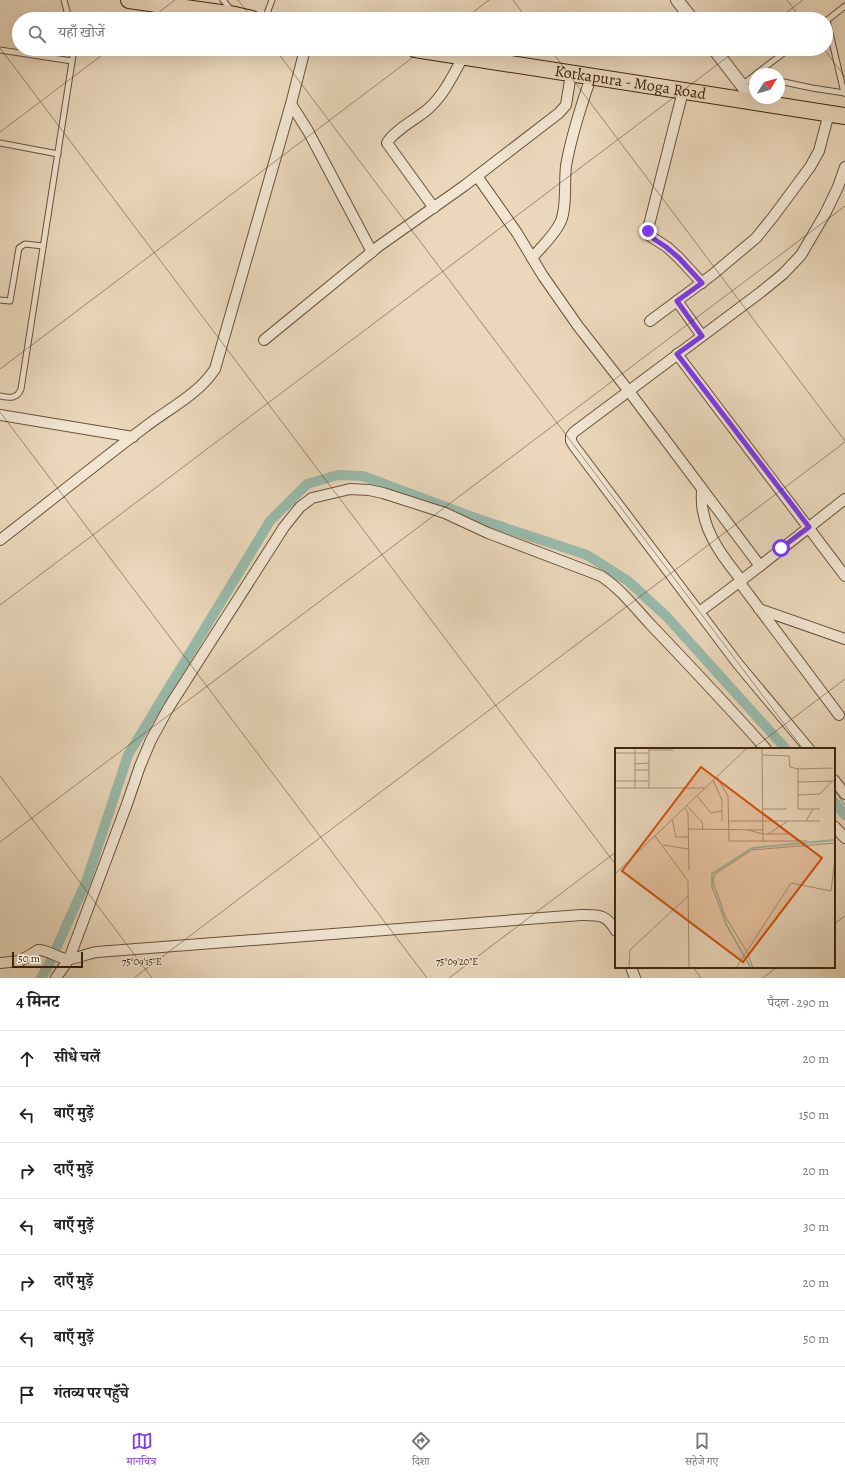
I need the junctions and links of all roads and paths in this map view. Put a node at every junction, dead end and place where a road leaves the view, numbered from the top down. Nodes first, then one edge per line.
1 (64, 0) edge
2 (129, 0) edge
3 (223, 0) edge
4 (272, 0) edge
5 (677, 0) edge
6 (845, 6) edge
7 (67, 12) edge
8 (214, 12) edge
9 (233, 12) edge
10 (268, 12) edge
11 (686, 12) edge
12 (833, 15) edge
13 (833, 44) edge
14 (0, 50) edge
15 (12, 52) edge
16 (39, 56) edge
17 (73, 56) edge
18 (303, 56) edge
19 (457, 56) edge
20 (719, 56) edge
21 (780, 56) edge
22 (463, 57) junction
23 (72, 61) junction
24 (764, 68) edge
25 (571, 74) junction
26 (591, 77) junction
27 (749, 80) edge
28 (785, 82) edge
29 (742, 85) junction
30 (682, 91) junction
31 (845, 93) edge
32 (749, 94) edge
33 (749, 100) edge
34 (291, 104) junction
35 (773, 104) edge
36 (829, 113) junction
37 (845, 116) edge
38 (0, 143) edge
39 (58, 154) junction
40 (845, 167) edge
41 (477, 176) junction
42 (434, 208) junction
43 (43, 246) junction
44 (372, 252) junction
45 (532, 258) junction
46 (702, 283) junction
47 (0, 300) edge
48 (677, 301) junction
49 (650, 321) dead end
50 (702, 336) junction
51 (264, 340) dead end
52 (677, 354) junction
53 (628, 390) junction
54 (0, 396) edge
55 (0, 415) edge
56 (133, 436) junction
57 (702, 489) junction
58 (845, 499) edge
59 (809, 527) junction
60 (0, 540) edge
61 (760, 566) junction
62 (845, 576) edge
63 (741, 582) junction
64 (759, 609) junction
65 (699, 612) junction
66 (845, 639) edge
67 (839, 715) dead end
68 (765, 748) edge
69 (808, 748) edge
70 (835, 781) edge
71 (845, 794) edge
72 (835, 827) edge
73 (845, 838) edge
74 (615, 930) edge
75 (66, 959) junction
76 (0, 963) edge
77 (631, 968) edge
78 (56, 978) edge
79 (635, 978) edge

1 - 7 lane
2 - 8 highway
3 - 9 lane
4 - 10 lane
5 - 11 street
6 - 12 lane
13 - 31 lane
14 - 15 lane
16 - 23 lane
17 - 23 lane
18 - 34 street
19 - 22 highway, Kotkapura - Moga Road
20 - 29 street
21 - 24 lane
22 - 25 highway, Kotkapura - Moga Road
22 - 42 street
23 - 39 lane
25 - 26 highway, Kotkapura - Moga Road
25 - 41 street
26 - 30 highway, Kotkapura - Moga Road
26 - 45 street
27 - 29 lane
28 - 31 lane
29 - 32 street
30 - 33 highway, Kotkapura - Moga Road
30 - 46 street
34 - 44 street
34 - 56 street
35 - 36 highway, Kotkapura - Moga Road
36 - 37 highway, Kotkapura - Moga Road
36 - 46 street
38 - 39 lane
39 - 43 lane
40 - 50 street
41 - 42 street
41 - 45 street
42 - 44 street
43 - 47 lane
43 - 54 lane
44 - 51 street
45 - 53 street
46 - 48 street
48 - 49 street
48 - 50 street
50 - 52 street
52 - 53 street
52 - 59 street
53 - 57 street
53 - 65 street
55 - 56 street
56 - 60 street
57 - 61 street
57 - 63 street
58 - 59 street
59 - 61 street
59 - 62 street
61 - 63 street
63 - 64 street
63 - 65 street
64 - 66 street
64 - 67 street
65 - 69 street
68 - 75 street
70 - 71 street
72 - 73 street
74 - 75 street
75 - 76 street
75 - 78 street
77 - 79 street

